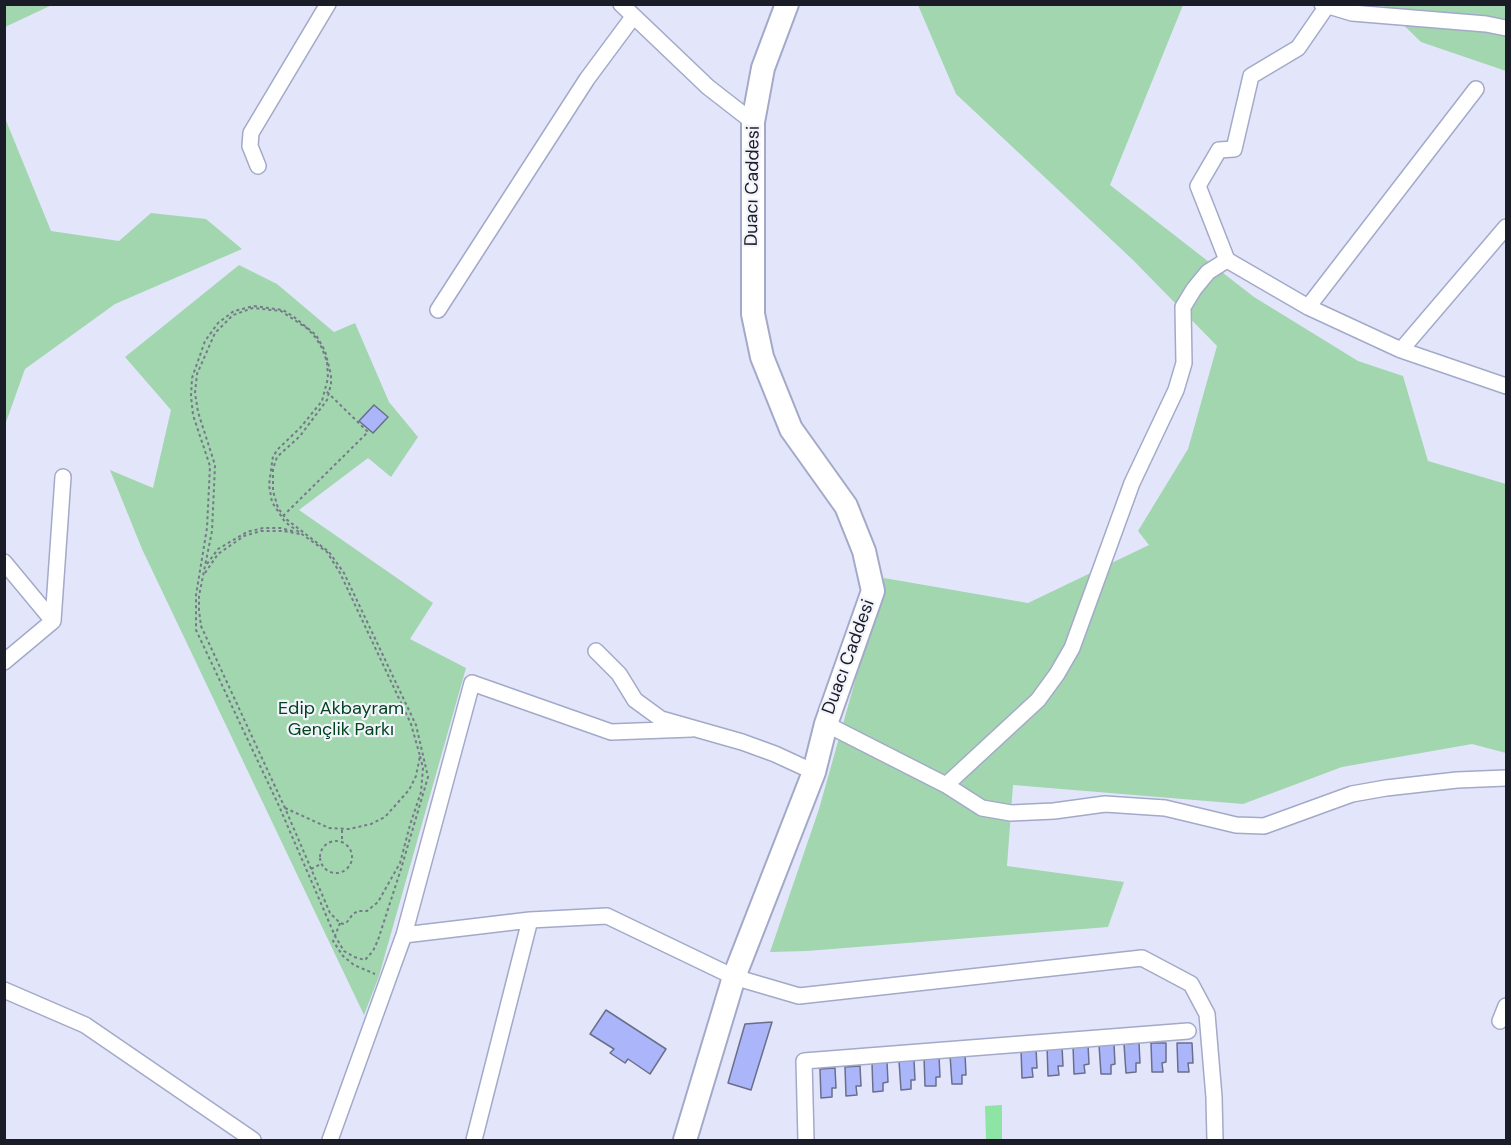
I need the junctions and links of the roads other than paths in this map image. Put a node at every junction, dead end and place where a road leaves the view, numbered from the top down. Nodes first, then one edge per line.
1 (328, 4) edge
2 (621, 4) edge
3 (787, 4) edge
4 (1324, 5) edge
5 (633, 16) junction
6 (1506, 28) edge
7 (1476, 89) dead end
8 (753, 122) junction
9 (258, 166) dead end
10 (1506, 227) edge
11 (1227, 260) junction
12 (1308, 307) junction
13 (438, 310) dead end
14 (1401, 350) junction
15 (1506, 386) edge
16 (63, 477) dead end
17 (4, 562) edge
18 (53, 621) junction
19 (596, 651) dead end
20 (4, 662) edge
21 (826, 724) junction
22 (692, 729) junction
23 (814, 772) junction
24 (1506, 778) edge
25 (946, 785) junction
26 (530, 920) junction
27 (404, 935) junction
28 (734, 977) junction
29 (4, 990) edge
30 (1506, 1006) edge
31 (1500, 1021) dead end
32 (1188, 1031) dead end
33 (244, 1138) edge
34 (330, 1140) edge
35 (474, 1140) edge
36 (685, 1140) edge
37 (806, 1140) edge
38 (1215, 1140) edge

1 - 9 street
2 - 5 street
3 - 8 street, Duacı Caddesi
4 - 6 street
4 - 11 street
5 - 8 street
5 - 13 street
7 - 12 street
8 - 21 street, Duacı Caddesi
10 - 14 street
11 - 12 street
11 - 25 street
12 - 14 street
14 - 15 street
16 - 18 street
17 - 18 street
18 - 20 street
19 - 22 street
21 - 23 street, Duacı Caddesi
21 - 25 street
22 - 23 street
22 - 27 street
23 - 28 street, Duacı Caddesi
24 - 25 street
26 - 27 street
26 - 28 street
26 - 35 street
27 - 34 street
28 - 36 street, Duacı Caddesi
28 - 38 street
29 - 33 street
30 - 31 street
32 - 37 street

